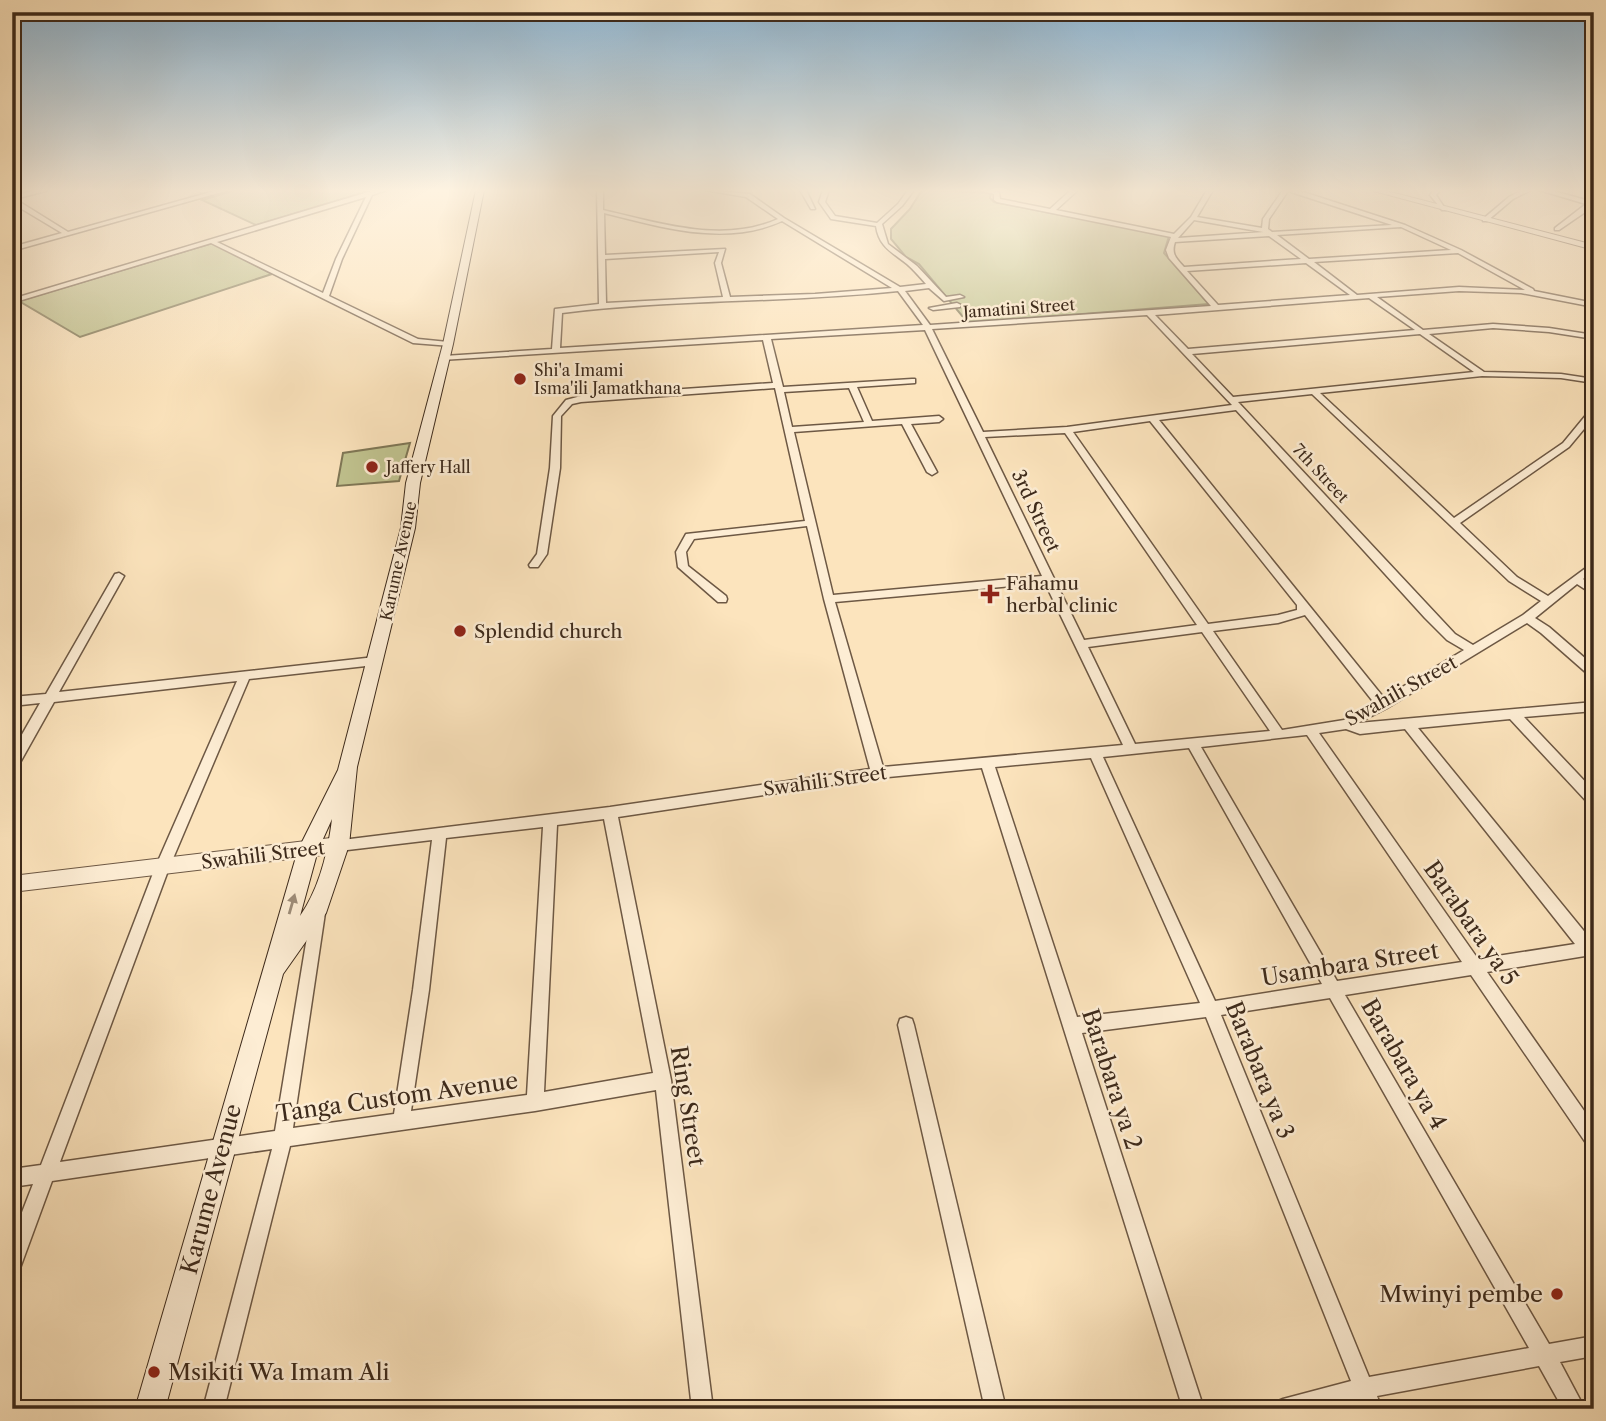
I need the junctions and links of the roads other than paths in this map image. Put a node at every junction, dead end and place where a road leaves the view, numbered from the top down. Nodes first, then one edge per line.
1 (164, 256) edge
2 (241, 256) edge
3 (341, 256) edge
4 (466, 256) edge
5 (615, 256) edge
6 (721, 256) edge
7 (844, 256) edge
8 (899, 256) edge
9 (1171, 256) edge
10 (1299, 256) edge
11 (1377, 256) edge
12 (1469, 256) edge
13 (603, 257) joint
14 (1305, 261) junction
15 (1183, 269) junction
16 (931, 286) junction
17 (899, 289) junction
18 (1536, 293) junction
19 (326, 295) junction
20 (1354, 295) junction
21 (1369, 295) junction
22 (727, 299) junction
23 (12, 301) edge
24 (1594, 305) edge
25 (1215, 306) junction
26 (603, 307) junction
27 (933, 308) dead end
28 (1149, 313) junction
29 (927, 326) junction
30 (1423, 333) junction
31 (1594, 337) edge
32 (766, 338) junction
33 (556, 350) junction
34 (446, 351) junction
35 (1185, 352) junction
36 (1482, 374) junction
37 (912, 381) dead end
38 (1594, 381) edge
39 (852, 386) junction
40 (778, 388) junction
41 (1315, 393) junction
42 (1235, 403) junction
43 (1594, 411) edge
44 (939, 419) dead end
45 (1153, 419) junction
46 (905, 421) junction
47 (869, 424) junction
48 (788, 430) junction
49 (1068, 430) junction
50 (982, 435) junction
51 (932, 472) dead end
52 (810, 523) junction
53 (1454, 523) junction
54 (534, 565) dead end
55 (1594, 565) edge
56 (119, 576) dead end
57 (1049, 579) junction
58 (1577, 579) junction
59 (1594, 592) edge
60 (829, 598) junction
61 (722, 599) dead end
62 (1548, 601) junction
63 (1302, 605) junction
64 (1527, 618) junction
65 (1205, 628) junction
66 (1081, 644) junction
67 (1474, 650) junction
68 (375, 661) junction
69 (1594, 673) edge
70 (245, 676) junction
71 (50, 699) junction
72 (12, 702) edge
73 (1383, 705) junction
74 (1594, 706) edge
75 (1511, 713) junction
76 (1346, 724) junction
77 (1408, 724) junction
78 (1311, 732) junction
79 (1279, 735) junction
80 (1192, 743) junction
81 (1131, 749) junction
82 (1095, 753) junction
83 (987, 763) junction
84 (12, 764) edge
85 (348, 767) junction
86 (878, 773) junction
87 (1594, 800) edge
88 (610, 813) junction
89 (550, 821) junction
90 (439, 835) junction
91 (339, 845) junction
92 (308, 850) junction
93 (162, 868) junction
94 (13, 886) edge
95 (319, 906) junction
96 (1592, 950) edge
97 (1474, 968) junction
98 (273, 970) junction
99 (1334, 988) junction
100 (1211, 1009) junction
101 (906, 1025) dead end
102 (1071, 1026) junction
103 (663, 1080) junction
104 (535, 1102) junction
105 (401, 1122) junction
106 (284, 1139) junction
107 (1594, 1140) edge
108 (222, 1147) junction
109 (47, 1173) junction
110 (12, 1178) edge
111 (12, 1264) edge
112 (1594, 1346) edge
113 (1544, 1355) junction
114 (1364, 1388) junction
115 (150, 1409) edge
116 (213, 1409) edge
117 (703, 1409) edge
118 (996, 1409) edge
119 (1194, 1409) edge
120 (1283, 1409) edge
121 (1373, 1409) edge
122 (1575, 1409) edge

1 - 23 street
2 - 19 street, Jamatini Street
3 - 19 street
4 - 34 main road, Karume Avenue
5 - 13 street
6 - 22 street
7 - 17 street
8 - 16 street
9 - 15 street
10 - 14 street
11 - 14 street
12 - 18 street
13 - 26 street
14 - 15 street
14 - 20 street
15 - 25 street
16 - 17 street
16 - 27 street
17 - 22 street
17 - 29 street, 3rd Street
18 - 21 street, Jamatini Street
18 - 24 street, Jamatini Street
19 - 34 street, Jamatini Street
20 - 21 street, Jamatini Street
20 - 25 street, Jamatini Street
21 - 30 street
22 - 26 street
25 - 28 street, Jamatini Street
26 - 33 street
28 - 29 street, Jamatini Street
28 - 35 street, 7th Street
29 - 32 street, Jamatini Street
29 - 50 street, 3rd Street
30 - 31 street
30 - 35 street
30 - 36 street
32 - 33 street, Jamatini Street
32 - 40 street
33 - 34 street, Jamatini Street
34 - 68 main road, Karume Avenue
35 - 42 street, 7th Street
36 - 38 street
36 - 41 street
37 - 39 street
39 - 40 street
39 - 47 street
40 - 48 street
40 - 54 street
41 - 42 street
41 - 53 street
42 - 45 street
42 - 67 street, 7th Street
43 - 53 street
44 - 46 street
45 - 49 street
45 - 63 street
46 - 47 street
46 - 51 street
47 - 48 street
48 - 52 street
49 - 50 street
49 - 65 street
50 - 57 street, 3rd Street
52 - 60 street
52 - 61 street
53 - 62 street
55 - 58 street, Swahili Street
56 - 71 street
57 - 60 street
57 - 66 street, 3rd Street
58 - 59 street
58 - 62 street, Swahili Street
60 - 86 street
62 - 64 street, Swahili Street
63 - 65 street
63 - 73 street
64 - 67 street, Swahili Street
64 - 69 street
65 - 66 street
65 - 79 street
66 - 81 street, 3rd Street
67 - 73 street, Swahili Street
68 - 70 street
68 - 85 main road, Karume Avenue
70 - 71 street
70 - 93 street
71 - 72 street
71 - 84 street
73 - 76 street, Swahili Street
74 - 75 street
75 - 77 street
75 - 87 street
76 - 77 street
76 - 78 street, Swahili Street
77 - 96 street
78 - 79 street, Swahili Street
78 - 97 street, Barabara ya 5
79 - 80 street, Swahili Street
80 - 81 street, Swahili Street
80 - 99 street, Barabara ya 4
81 - 82 street, Swahili Street
82 - 83 street, Swahili Street
82 - 100 street, Barabara ya 3
83 - 86 street, Swahili Street
83 - 102 street, Barabara ya 2
85 - 91 main road, Karume Avenue
85 - 92 main road, Karume Avenue
86 - 88 street, Swahili Street
88 - 89 street, Swahili Street
88 - 103 street, Ring Street
89 - 90 street, Swahili Street
89 - 104 street
90 - 91 street, Swahili Street
90 - 105 street
91 - 92 street, Swahili Street
91 - 95 main road, Karume Avenue
92 - 93 street, Swahili Street
98 -> 92 main road, Karume Avenue
93 - 94 street, Swahili Street
93 - 109 street
95 - 98 main road, Karume Avenue
95 - 106 street
96 - 97 street, Usambara Street
97 - 99 street, Usambara Street
97 - 107 street, Barabara ya 5
98 - 108 main road, Karume Avenue
99 - 100 street, Usambara Street
99 - 113 street, Barabara ya 4
100 - 102 street, Usambara Street
100 - 114 street, Barabara ya 3
101 - 118 street
102 - 119 street, Barabara ya 2
103 - 104 street, Tanga Custom Avenue
103 - 117 street, Ring Street
104 - 105 street, Tanga Custom Avenue
105 - 106 street, Tanga Custom Avenue
106 - 108 street, Tanga Custom Avenue
106 - 116 street
108 - 109 street, Tanga Custom Avenue
108 - 115 main road, Karume Avenue
109 - 110 street, Tanga Custom Avenue
109 - 111 street
112 - 113 street
113 - 114 street
113 - 122 street, Barabara ya 4
114 - 120 street
114 - 121 street, Barabara ya 3

